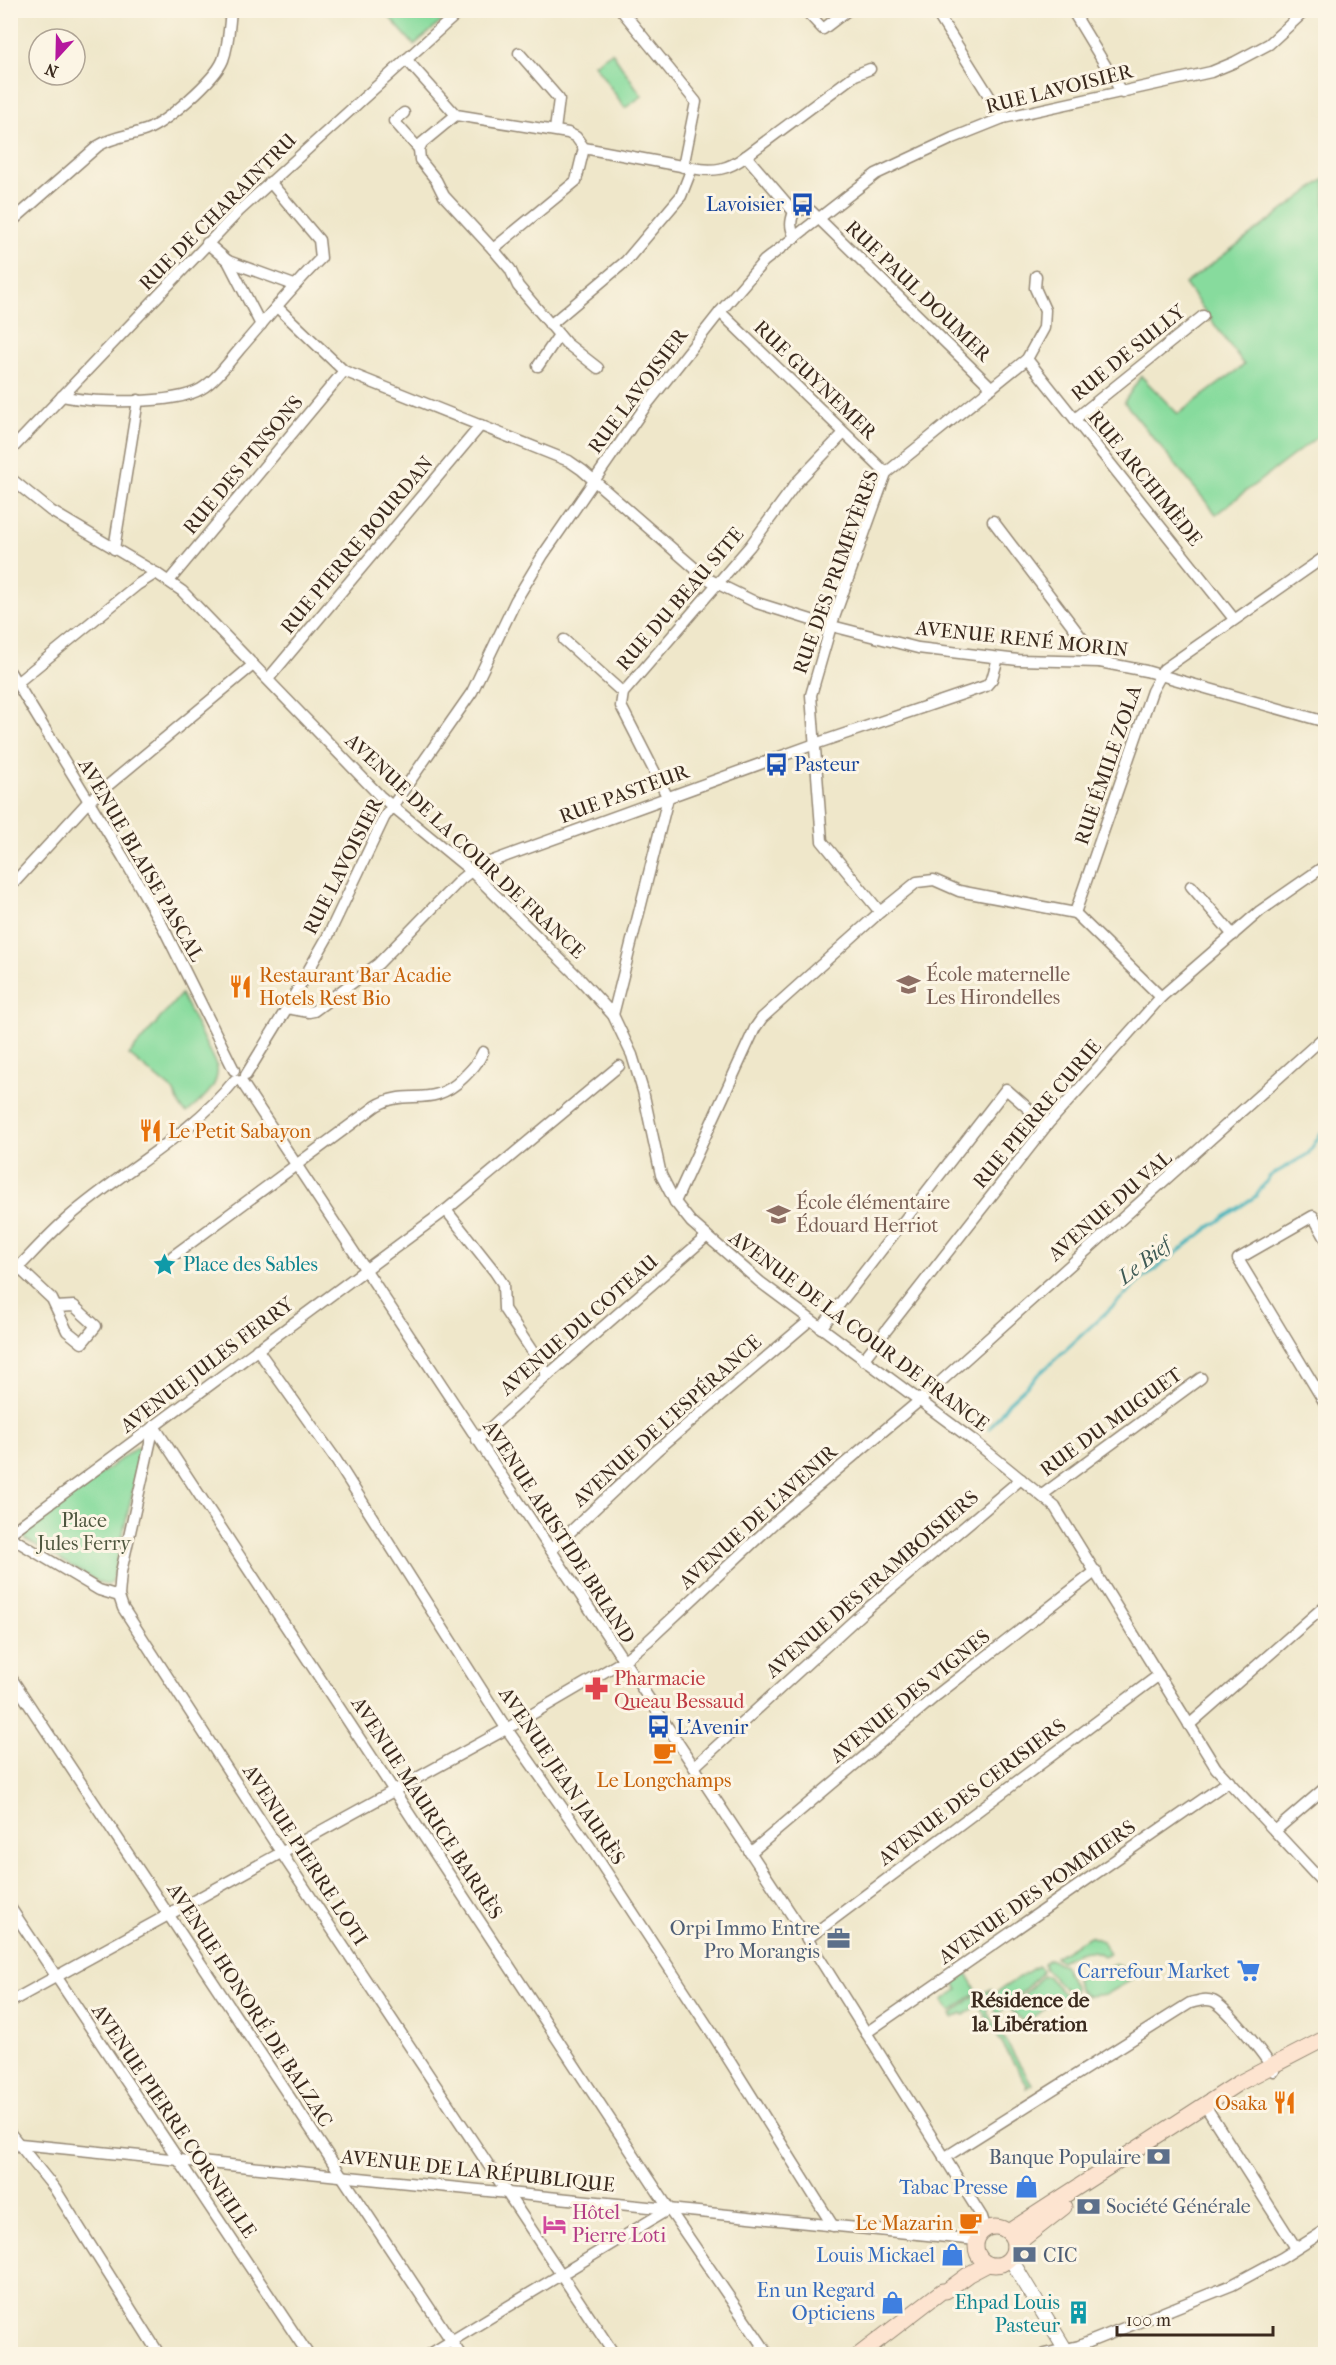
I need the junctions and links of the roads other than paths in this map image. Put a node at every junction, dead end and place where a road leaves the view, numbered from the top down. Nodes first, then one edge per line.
1 (231, 10) edge
2 (461, 10) edge
3 (848, 10) edge
4 (935, 10) edge
5 (1072, 10) edge
6 (1306, 10) edge
7 (622, 11) edge
8 (809, 14) dead end
9 (519, 53) dead end
10 (406, 59) junction
11 (870, 69) dead end
12 (1122, 93) junction
13 (404, 113) dead end
14 (456, 115) junction
15 (1003, 118) junction
16 (555, 130) junction
17 (584, 148) junction
18 (419, 149) junction
19 (746, 156) junction
20 (687, 168) junction
21 (270, 182) junction
22 (795, 212) junction
23 (819, 219) junction
24 (10, 223) edge
25 (795, 237) junction
26 (207, 243) junction
27 (494, 249) junction
28 (228, 261) junction
29 (1036, 276) dead end
30 (294, 285) junction
31 (277, 307) junction
32 (720, 312) junction
33 (1203, 316) dead end
34 (550, 325) junction
35 (261, 326) junction
36 (559, 335) junction
37 (1027, 359) junction
38 (538, 366) dead end
39 (598, 368) dead end
40 (344, 371) junction
41 (992, 388) junction
42 (62, 396) junction
43 (138, 400) junction
44 (1075, 419) junction
45 (477, 429) junction
46 (844, 433) junction
47 (10, 451) edge
48 (886, 473) junction
49 (10, 478) edge
50 (595, 480) junction
51 (993, 521) dead end
52 (114, 549) junction
53 (1326, 556) edge
54 (156, 573) junction
55 (169, 581) junction
56 (718, 585) junction
57 (1234, 619) junction
58 (831, 626) junction
59 (564, 640) dead end
60 (998, 658) junction
61 (1100, 662) junction
62 (253, 664) junction
63 (10, 672) edge
64 (1162, 675) junction
65 (268, 679) junction
66 (18, 682) junction
67 (623, 693) junction
68 (1326, 722) edge
69 (815, 744) junction
70 (668, 798) junction
71 (88, 802) junction
72 (391, 807) junction
73 (1326, 865) edge
74 (470, 870) junction
75 (1191, 886) dead end
76 (10, 887) edge
77 (880, 912) junction
78 (1075, 913) junction
79 (1233, 935) junction
80 (1161, 998) junction
81 (287, 1008) junction
82 (613, 1015) junction
83 (1324, 1037) edge
84 (483, 1052) dead end
85 (619, 1066) dead end
86 (239, 1076) junction
87 (1047, 1125) junction
88 (296, 1167) junction
89 (675, 1202) junction
90 (446, 1210) junction
91 (706, 1237) junction
92 (1326, 1239) edge
93 (165, 1264) dead end
94 (365, 1270) junction
95 (14, 1271) edge
96 (56, 1307) dead end
97 (809, 1321) junction
98 (821, 1328) junction
99 (257, 1349) junction
100 (863, 1360) junction
101 (548, 1375) junction
102 (1201, 1378) dead end
103 (919, 1401) junction
104 (1326, 1406) edge
105 (154, 1426) junction
106 (477, 1440) junction
107 (1021, 1479) junction
108 (1042, 1496) junction
109 (10, 1535) edge
110 (551, 1551) junction
111 (1096, 1571) junction
112 (119, 1596) junction
113 (1326, 1605) edge
114 (623, 1661) junction
115 (1159, 1675) junction
116 (10, 1676) edge
117 (1189, 1725) junction
118 (506, 1728) junction
119 (694, 1767) junction
120 (1228, 1781) junction
121 (1326, 1787) edge
122 (393, 1791) junction
123 (1275, 1832) junction
124 (281, 1852) junction
125 (750, 1853) junction
126 (1326, 1886) edge
127 (10, 1906) edge
128 (169, 1914) junction
129 (807, 1939) junction
130 (57, 1977) junction
131 (10, 2002) edge
132 (866, 2033) junction
133 (1326, 2038) edge
134 (1326, 2049) edge
135 (1273, 2069) junction
136 (1207, 2108) junction
137 (10, 2133) edge
138 (14, 2144) edge
139 (944, 2158) junction
140 (177, 2159) junction
141 (341, 2175) junction
142 (505, 2191) junction
143 (1061, 2198) junction
144 (669, 2209) junction
145 (1055, 2213) junction
146 (834, 2226) junction
147 (1326, 2230) edge
148 (979, 2239) junction
149 (1010, 2246) junction
150 (1296, 2248) junction
151 (988, 2264) junction
152 (562, 2275) junction
153 (942, 2291) junction
154 (451, 2342) junction
155 (1066, 2352) edge
156 (159, 2355) edge
157 (308, 2355) edge
158 (430, 2355) edge
159 (460, 2355) edge
160 (614, 2355) edge
161 (768, 2355) edge
162 (860, 2355) edge
163 (1044, 2355) edge

1 - 24 street
2 - 10 street, RUE DE CHARAINTRU
3 - 8 street
4 - 15 street
5 - 12 street
6 - 12 street, RUE LAVOISIER
7 - 20 street
9 - 16 street
10 - 14 street
10 - 21 street, RUE DE CHARAINTRU
11 - 19 street
12 - 15 street, RUE LAVOISIER
13 - 18 street
14 - 16 street
14 - 18 street
15 - 23 street, RUE LAVOISIER
16 - 17 street
17 - 20 street
17 - 27 street
18 - 27 street
19 - 20 street
19 - 22 street
20 - 34 street
21 - 26 street, RUE DE CHARAINTRU
21 - 30 street
22 - 23 street
22 - 25 street
23 - 25 street, RUE LAVOISIER
23 - 41 street, RUE PAUL DOUMER
25 - 32 street, RUE LAVOISIER
26 - 28 street
26 - 42 street, RUE DE CHARAINTRU
27 - 34 street
28 - 30 street
28 - 35 street
29 - 37 street
30 - 31 street
31 - 35 street
31 - 40 street, AVENUE RENÉ MORIN
32 - 46 street, RUE GUYNEMER
32 - 50 street, RUE LAVOISIER
33 - 44 street, RUE DE SULLY
34 - 36 street
35 - 43 street
36 - 38 street
36 - 39 street
37 - 41 street, RUE DES PRIMEVÈRES
37 - 44 street, RUE ARCHIMÈDE
40 - 45 street, AVENUE RENÉ MORIN
40 - 55 street, RUE DES PINSONS
41 - 48 street, RUE DES PRIMEVÈRES
42 - 43 street
42 - 47 street, RUE DE CHARAINTRU
43 - 52 street
44 - 57 street, RUE ARCHIMÈDE
45 - 50 street, AVENUE RENÉ MORIN
45 - 65 street, RUE PIERRE BOURDAN
46 - 48 street, RUE GUYNEMER
46 - 56 street, RUE DU BEAU SITE
48 - 58 street, RUE DES PRIMEVÈRES
49 - 52 street, AVENUE DE LA COUR DE FRANCE
50 - 56 street, AVENUE RENÉ MORIN
50 - 72 street, RUE LAVOISIER
51 - 61 street
52 - 54 street, AVENUE DE LA COUR DE FRANCE
53 - 57 street, RUE ÉMILE ZOLA
54 - 55 street, AVENUE DE LA COUR DE FRANCE
54 - 66 street
55 - 62 street, AVENUE DE LA COUR DE FRANCE
56 - 58 street, AVENUE RENÉ MORIN
56 - 67 street, RUE DU BEAU SITE
57 - 64 street, RUE ÉMILE ZOLA
58 - 60 street, AVENUE RENÉ MORIN
58 - 69 street, RUE DES PRIMEVÈRES
59 - 67 street
60 - 61 street, AVENUE RENÉ MORIN
60 - 69 street, RUE PASTEUR
61 - 64 street, AVENUE RENÉ MORIN
62 - 65 street, AVENUE DE LA COUR DE FRANCE
62 - 71 street
63 - 66 street, AVENUE BLAISE PASCAL
64 - 68 street, AVENUE RENÉ MORIN
64 - 78 street, RUE ÉMILE ZOLA
65 - 72 street, AVENUE DE LA COUR DE FRANCE
66 - 71 street, AVENUE BLAISE PASCAL
67 - 70 street, RUE DU BEAU SITE
69 - 70 street, RUE PASTEUR
69 - 77 street, RUE DES PRIMEVÈRES
70 - 74 street, RUE PASTEUR
70 - 82 street
71 - 76 street
71 - 86 street, AVENUE BLAISE PASCAL
72 - 74 street, AVENUE DE LA COUR DE FRANCE
72 - 81 street, RUE LAVOISIER
73 - 79 street, RUE PIERRE CURIE
74 - 81 street, RUE PASTEUR
74 - 82 street, AVENUE DE LA COUR DE FRANCE
75 - 79 street
77 - 78 street
77 - 89 street
78 - 80 street
79 - 80 street, RUE PIERRE CURIE
80 - 87 street, RUE PIERRE CURIE
81 - 86 street, RUE LAVOISIER
82 - 89 street, AVENUE DE LA COUR DE FRANCE
83 - 103 street, AVENUE DU VAL
84 - 88 street
85 - 90 street, AVENUE JULES FERRY
86 - 88 street, AVENUE ARISTIDE BRIAND
86 - 95 street, RUE LAVOISIER
87 - 98 street
87 - 100 street, RUE PIERRE CURIE
88 - 93 street
88 - 94 street, AVENUE ARISTIDE BRIAND
89 - 91 street, AVENUE DE LA COUR DE FRANCE
90 - 94 street, AVENUE JULES FERRY
90 - 101 street
91 - 97 street, AVENUE DE LA COUR DE FRANCE
91 - 101 street, AVENUE DU COTEAU
92 - 104 street
94 - 99 street, AVENUE JULES FERRY
94 - 106 street, AVENUE ARISTIDE BRIAND
95 - 96 street
97 - 98 street, AVENUE DE LA COUR DE FRANCE
97 - 110 street, AVENUE DE L'ESPÉRANCE
98 - 100 street, AVENUE DE LA COUR DE FRANCE
99 - 105 street, AVENUE JULES FERRY
99 - 118 street, AVENUE JEAN JAURÈS
100 - 103 street, AVENUE DE LA COUR DE FRANCE
101 - 106 street, AVENUE DU COTEAU
102 - 108 street, RUE DU MUGUET
103 - 107 street, AVENUE DE LA COUR DE FRANCE
103 - 114 street, AVENUE DE L'AVENIR
105 - 109 street, AVENUE JULES FERRY
105 - 112 street
105 - 122 street, AVENUE MAURICE BARRÈS
106 - 110 street, AVENUE ARISTIDE BRIAND
107 - 108 street, AVENUE DE LA COUR DE FRANCE
107 - 119 street, AVENUE DES FRAMBOISIERS
108 - 111 street, AVENUE DE LA COUR DE FRANCE
109 - 112 street
110 - 114 street, AVENUE ARISTIDE BRIAND
111 - 115 street, AVENUE DE LA COUR DE FRANCE
111 - 125 street, AVENUE DES VIGNES
112 - 124 street, AVENUE PIERRE LOTI
113 - 117 street
114 - 118 street, AVENUE DE L'AVENIR
114 - 119 street, AVENUE ARISTIDE BRIAND
115 - 117 street, AVENUE DE LA COUR DE FRANCE
115 - 129 street, AVENUE DES CERISIERS
116 - 128 street, AVENUE HONORÉ DE BALZAC
117 - 120 street, AVENUE DE LA COUR DE FRANCE
118 - 122 street, AVENUE DE L'AVENIR
118 - 146 street, AVENUE JEAN JAURÈS
119 - 125 street, AVENUE ARISTIDE BRIAND
120 - 123 street, AVENUE DE LA COUR DE FRANCE
120 - 132 street, AVENUE DES POMMIERS
121 - 123 street
122 - 124 street, AVENUE DE L'AVENIR
122 - 144 street, AVENUE MAURICE BARRÈS
123 - 126 street, AVENUE DE LA COUR DE FRANCE
124 - 128 street, AVENUE DE L'AVENIR
124 - 142 street, AVENUE PIERRE LOTI
125 - 129 street, AVENUE ARISTIDE BRIAND
127 - 130 street, AVENUE PIERRE CORNEILLE
128 - 130 street, AVENUE DE L'AVENIR
128 - 141 street, AVENUE HONORÉ DE BALZAC
129 - 132 street, AVENUE ARISTIDE BRIAND
130 - 131 street, AVENUE DE L'AVENIR
130 - 140 street, AVENUE PIERRE CORNEILLE
132 - 139 street, AVENUE ARISTIDE BRIAND
133 - 135 main road
134 - 135 main road
135 - 136 main road
135 - 139 street
136 - 143 main road
136 - 145 main road
136 - 150 street
137 - 138 street
138 - 140 street, AVENUE DE LA RÉPUBLIQUE
138 - 156 street
139 - 148 street, AVENUE ARISTIDE BRIAND
140 - 141 street, AVENUE DE LA RÉPUBLIQUE
140 - 157 street, AVENUE PIERRE CORNEILLE
141 - 142 street, AVENUE DE LA RÉPUBLIQUE
141 - 154 street, AVENUE HONORÉ DE BALZAC
142 - 144 street, AVENUE DE LA RÉPUBLIQUE
142 - 152 street, AVENUE PIERRE LOTI
143 - 145 main road
143 - 149 main road
144 - 146 street, AVENUE DE LA RÉPUBLIQUE
144 - 152 street
144 - 161 street, AVENUE MAURICE BARRÈS
145 - 149 main road
146 - 148 street, AVENUE DE LA RÉPUBLIQUE
147 - 150 street
148 - 149 main road
148 - 151 main road
148 - 153 main road
149 - 151 main road
149 - 155 street
150 - 155 street
151 - 153 main road
152 - 154 street
152 - 160 street, AVENUE PIERRE LOTI
153 - 162 main road
154 - 158 street
154 - 159 street, AVENUE HONORÉ DE BALZAC
155 - 163 street

